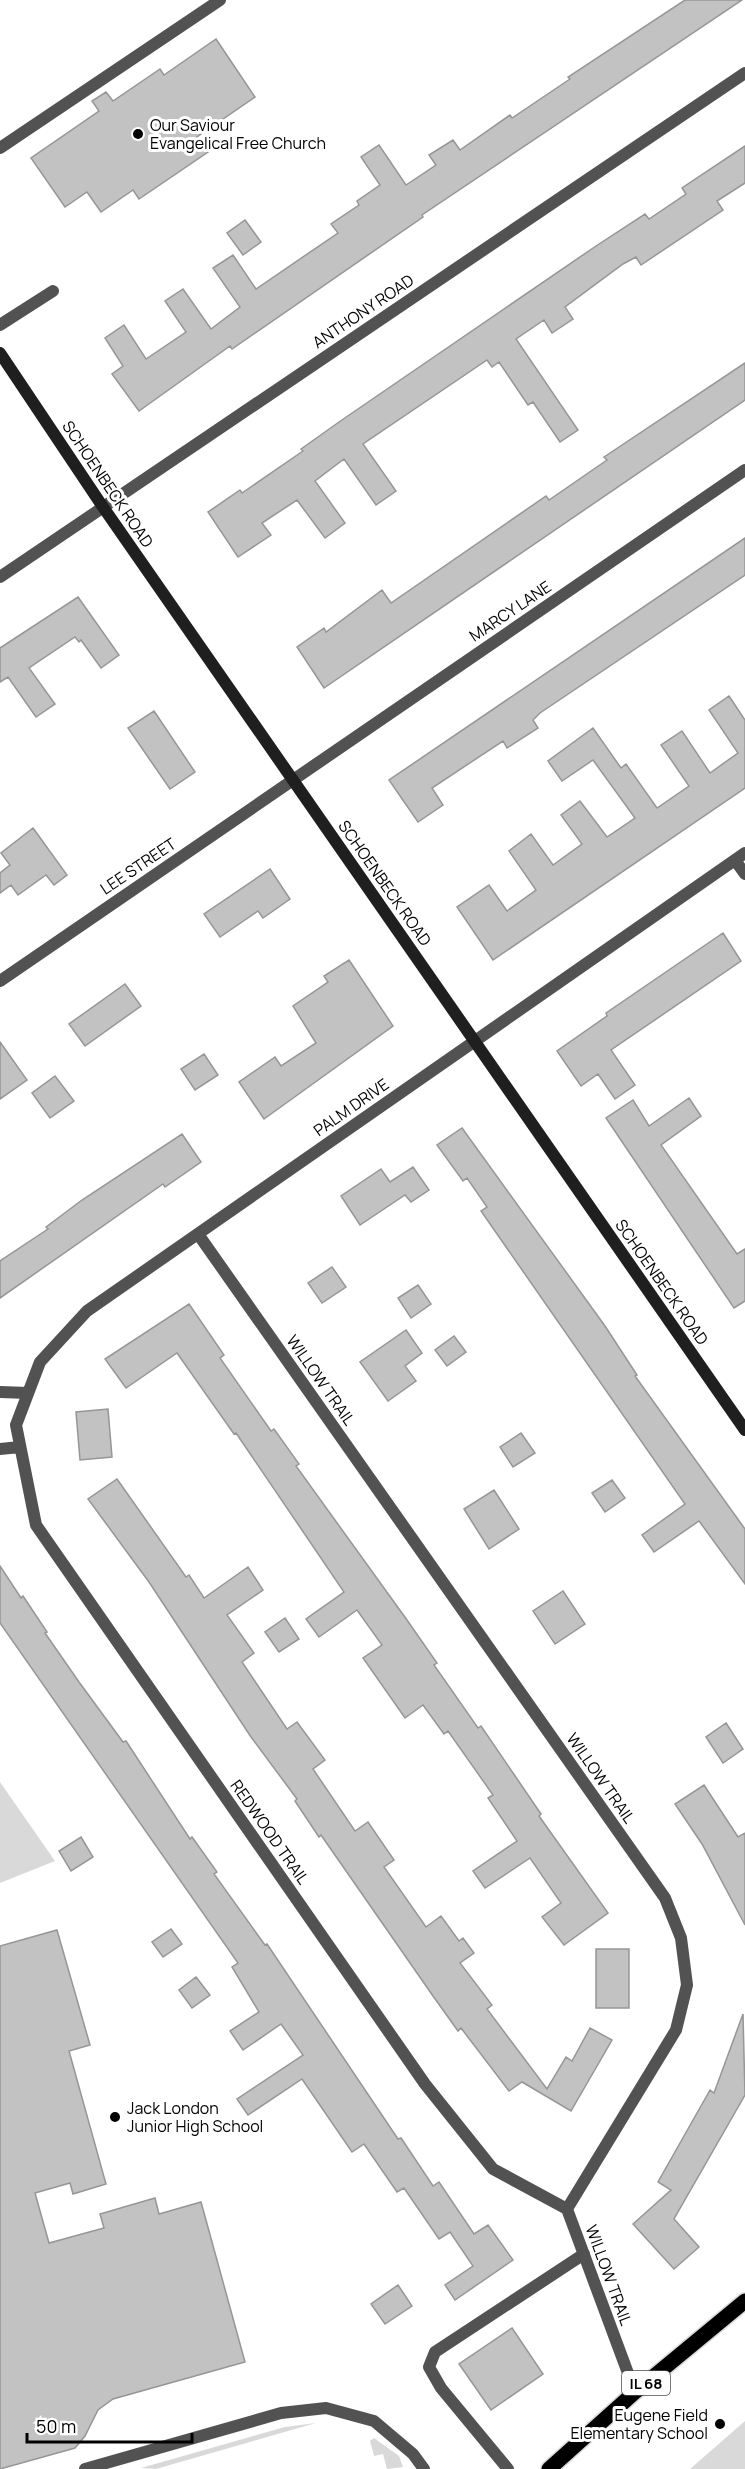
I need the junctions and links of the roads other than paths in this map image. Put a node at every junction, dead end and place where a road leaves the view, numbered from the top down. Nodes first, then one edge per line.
1 (220, 0) edge
2 (745, 73) edge
3 (0, 148) edge
4 (52, 291) dead end
5 (0, 325) edge
6 (0, 353) edge
7 (745, 470) edge
8 (103, 507) junction
9 (0, 577) edge
10 (294, 779) junction
11 (740, 856) edge
12 (745, 874) edge
13 (0, 981) edge
14 (474, 1042) junction
15 (198, 1234) junction
16 (0, 1392) edge
17 (28, 1393) junction
18 (16, 1425) joint
19 (745, 1430) edge
20 (20, 1447) junction
21 (0, 1449) edge
22 (567, 2209) junction
23 (584, 2254) junction
24 (745, 2301) edge
25 (635, 2392) junction
26 (85, 2469) edge
27 (424, 2469) edge
28 (508, 2469) edge
29 (549, 2469) edge

1 - 3 street
2 - 8 street, ANTHONY ROAD
4 - 5 street
6 - 8 main road, SCHOENBECK ROAD
7 - 10 street, MARCY LANE
8 - 9 street, ANTHONY ROAD
8 - 10 main road, SCHOENBECK ROAD
10 - 13 street, LEE STREET
10 - 14 main road, SCHOENBECK ROAD
11 - 12 street
11 - 14 street, PALM DRIVE
14 - 15 street, PALM DRIVE
14 - 19 main road, SCHOENBECK ROAD
15 - 17 street, PALM DRIVE
15 - 22 street, WILLOW TRAIL
16 - 17 street
17 - 18 street, PALM DRIVE
18 - 20 street, REDWOOD TRAIL
20 - 21 street
20 - 22 street, REDWOOD TRAIL
22 - 23 street, WILLOW TRAIL
23 - 25 street, WILLOW TRAIL
23 - 28 street
24 - 25 main road, IL 68
25 - 29 main road, IL 68
26 - 27 street

